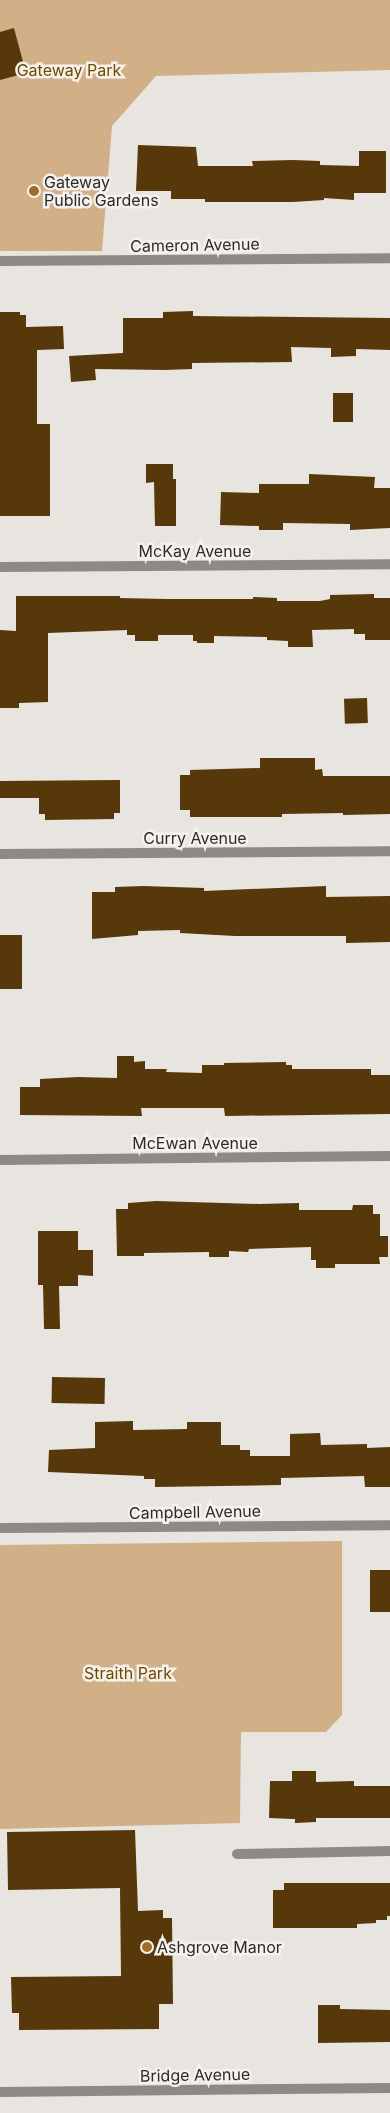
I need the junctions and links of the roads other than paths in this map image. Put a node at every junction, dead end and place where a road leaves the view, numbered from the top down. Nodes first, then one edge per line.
1 (390, 258) edge
2 (0, 262) edge
3 (390, 564) edge
4 (0, 567) edge
5 (390, 852) edge
6 (0, 854) edge
7 (390, 1156) edge
8 (0, 1160) edge
9 (390, 1525) edge
10 (0, 1528) edge
11 (390, 1851) edge
12 (237, 1854) dead end
13 (390, 2088) edge
14 (0, 2092) edge

1 - 2 street, Cameron Avenue
3 - 4 street, McKay Avenue
5 - 6 street, Curry Avenue
7 - 8 street, McEwan Avenue
9 - 10 street, Campbell Avenue
11 - 12 street
13 - 14 street, Bridge Avenue

